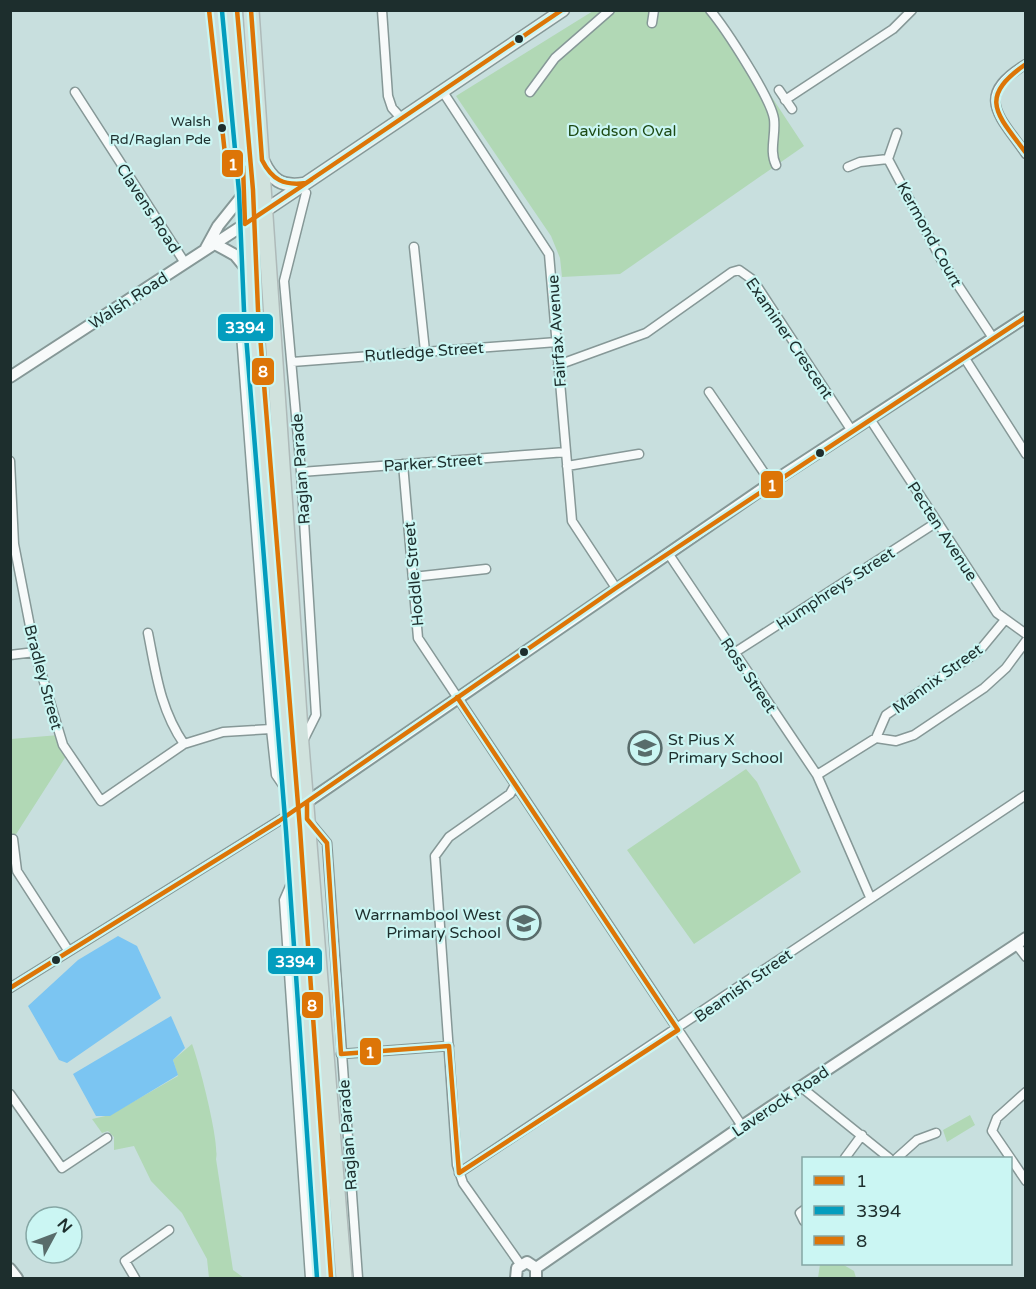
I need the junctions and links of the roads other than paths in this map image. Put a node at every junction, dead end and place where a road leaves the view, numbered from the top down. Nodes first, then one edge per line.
1 (229, 10) edge
2 (252, 10) edge
3 (382, 10) edge
4 (563, 10) edge
5 (610, 10) edge
6 (654, 10) edge
7 (710, 10) edge
8 (912, 10) edge
9 (652, 23) dead end
10 (1026, 64) edge
11 (779, 90) dead end
12 (75, 92) dead end
13 (443, 92) junction
14 (531, 92) dead end
15 (785, 100) junction
16 (792, 109) dead end
17 (402, 119) junction
18 (897, 133) dead end
19 (1026, 154) edge
20 (888, 159) junction
21 (262, 160) junction
22 (777, 165) dead end
23 (848, 167) dead end
24 (306, 188) junction
25 (246, 191) junction
26 (266, 211) junction
27 (245, 224) junction
28 (215, 244) junction
29 (414, 247) dead end
30 (204, 251) junction
31 (185, 263) junction
32 (249, 277) junction
33 (278, 277) junction
34 (251, 310) junction
35 (1026, 317) edge
36 (993, 338) junction
37 (557, 342) junction
38 (425, 351) junction
39 (964, 357) junction
40 (292, 362) junction
41 (558, 365) junction
42 (10, 377) edge
43 (709, 392) dead end
44 (870, 419) junction
45 (852, 431) junction
46 (566, 452) junction
47 (1025, 453) edge
48 (639, 454) dead end
49 (10, 461) edge
50 (403, 464) junction
51 (567, 466) junction
52 (301, 472) junction
53 (771, 483) junction
54 (937, 522) junction
55 (12, 544) edge
56 (668, 553) junction
57 (486, 568) dead end
58 (413, 577) junction
59 (616, 588) junction
60 (1004, 621) junction
61 (148, 633) dead end
62 (1026, 634) edge
63 (1026, 641) edge
64 (35, 652) junction
65 (734, 653) junction
66 (10, 655) edge
67 (457, 697) junction
68 (270, 729) junction
69 (876, 738) junction
70 (184, 744) junction
71 (301, 745) junction
72 (817, 776) junction
73 (515, 785) junction
74 (290, 795) junction
75 (1026, 795) edge
76 (307, 802) junction
77 (291, 813) junction
78 (307, 819) junction
79 (13, 840) dead end
80 (295, 876) junction
81 (870, 897) junction
82 (1021, 941) edge
83 (68, 950) junction
84 (1026, 957) edge
85 (10, 988) edge
86 (678, 1030) junction
87 (448, 1046) junction
88 (341, 1054) junction
89 (801, 1087) junction
90 (1026, 1092) edge
91 (10, 1094) edge
92 (742, 1126) junction
93 (936, 1132) dead end
94 (862, 1135) junction
95 (107, 1138) dead end
96 (846, 1157) edge
97 (888, 1157) edge
98 (898, 1157) edge
99 (1010, 1157) edge
100 (1012, 1160) edge
101 (459, 1173) junction
102 (1026, 1181) edge
103 (169, 1230) dead end
104 (520, 1264) junction
105 (10, 1269) edge
106 (536, 1273) edge
107 (17, 1278) edge
108 (135, 1278) edge
109 (310, 1278) edge
110 (324, 1278) edge
111 (344, 1278) edge
112 (358, 1278) edge
113 (516, 1278) edge

1 - 25 highway, Raglan Parade
2 - 21 highway, Raglan Parade
3 - 17 street
4 - 13 main road
5 - 14 street
6 - 9 street
7 - 22 street
8 - 15 street
10 - 19 street
11 - 15 street
12 - 31 street, Clavens Road
13 - 17 main road
13 - 37 street, Fairfax Avenue
15 - 16 street
17 - 24 main road
18 - 20 street
20 - 23 street
20 - 36 street, Kermond Court
21 - 24 main road
21 - 26 highway, Raglan Parade
24 - 26 main road
24 - 33 street, Raglan Parade
25 - 27 highway, Raglan Parade
25 - 30 street
26 - 27 main road
26 - 33 highway, Raglan Parade
27 - 28 street, Walsh Road
27 - 32 highway, Raglan Parade
28 - 30 street, Walsh Road
28 - 32 street
29 - 38 street
30 - 31 street, Walsh Road
31 - 42 street, Walsh Road
32 - 33 highway
32 - 34 highway, Raglan Parade
33 - 40 street, Raglan Parade
33 - 71 highway, Raglan Parade
34 - 68 street, Raglan Parade
34 - 74 highway, Raglan Parade
35 - 36 street
36 - 39 street
37 - 38 street, Rutledge Street
37 - 41 street, Fairfax Avenue
38 - 40 street, Rutledge Street
39 - 44 street
39 - 47 street
40 - 52 street, Raglan Parade
41 - 45 street, Examiner Crescent
41 - 46 street, Fairfax Avenue
43 - 53 street
44 - 45 street
44 - 54 street, Pecten Avenue
45 - 53 street
46 - 50 street, Parker Street
46 - 51 street, Fairfax Avenue
48 - 51 street
49 - 55 street, Bradley Street
50 - 52 street, Parker Street
50 - 58 street, Hoddle Street
51 - 59 street, Fairfax Avenue
52 - 71 street, Raglan Parade
53 - 56 street
54 - 60 street, Pecten Avenue
54 - 65 street, Humphreys Street
55 - 64 street, Bradley Street
56 - 59 street
56 - 65 street, Ross Street
57 - 58 street
58 - 67 street, Hoddle Street
59 - 67 street
60 - 62 street, Pecten Avenue
60 - 69 street, Mannix Street
61 - 70 street
63 - 69 street, Mannix Street
64 - 66 street
64 - 70 street, Bradley Street
65 - 72 street, Ross Street
67 - 73 street, Hoddle Street
67 - 76 street
68 - 70 street, Bradley Street
68 - 74 street, Raglan Parade
69 - 72 street, Mannix Street
71 - 76 highway, Raglan Parade
72 - 81 street, Ross Street
73 - 86 street, Hoddle Street
73 - 87 street
74 - 77 highway, Raglan Parade
75 - 81 street, Beamish Street
76 - 77 street
76 - 78 highway, Raglan Parade
77 - 80 highway, Raglan Parade
77 - 83 street
78 - 88 street, Raglan Parade
78 - 111 highway, Raglan Parade
79 - 83 street
80 - 109 street, Raglan Parade
80 - 110 highway, Raglan Parade
81 - 86 street, Beamish Street
82 - 84 street
82 - 89 street, Laverock Road
83 - 85 street
86 - 92 street, Hoddle Street
86 - 101 street, Beamish Street
87 - 88 street
87 - 101 street
88 - 112 street, Raglan Parade
89 - 92 street, Laverock Road
89 - 94 street
90 - 99 street
91 - 95 street
92 - 106 street, Laverock Road
93 - 98 street
94 - 96 street
94 - 97 street
100 - 102 street
101 - 104 street
103 - 108 street
104 - 106 street
104 - 113 street
105 - 107 street

